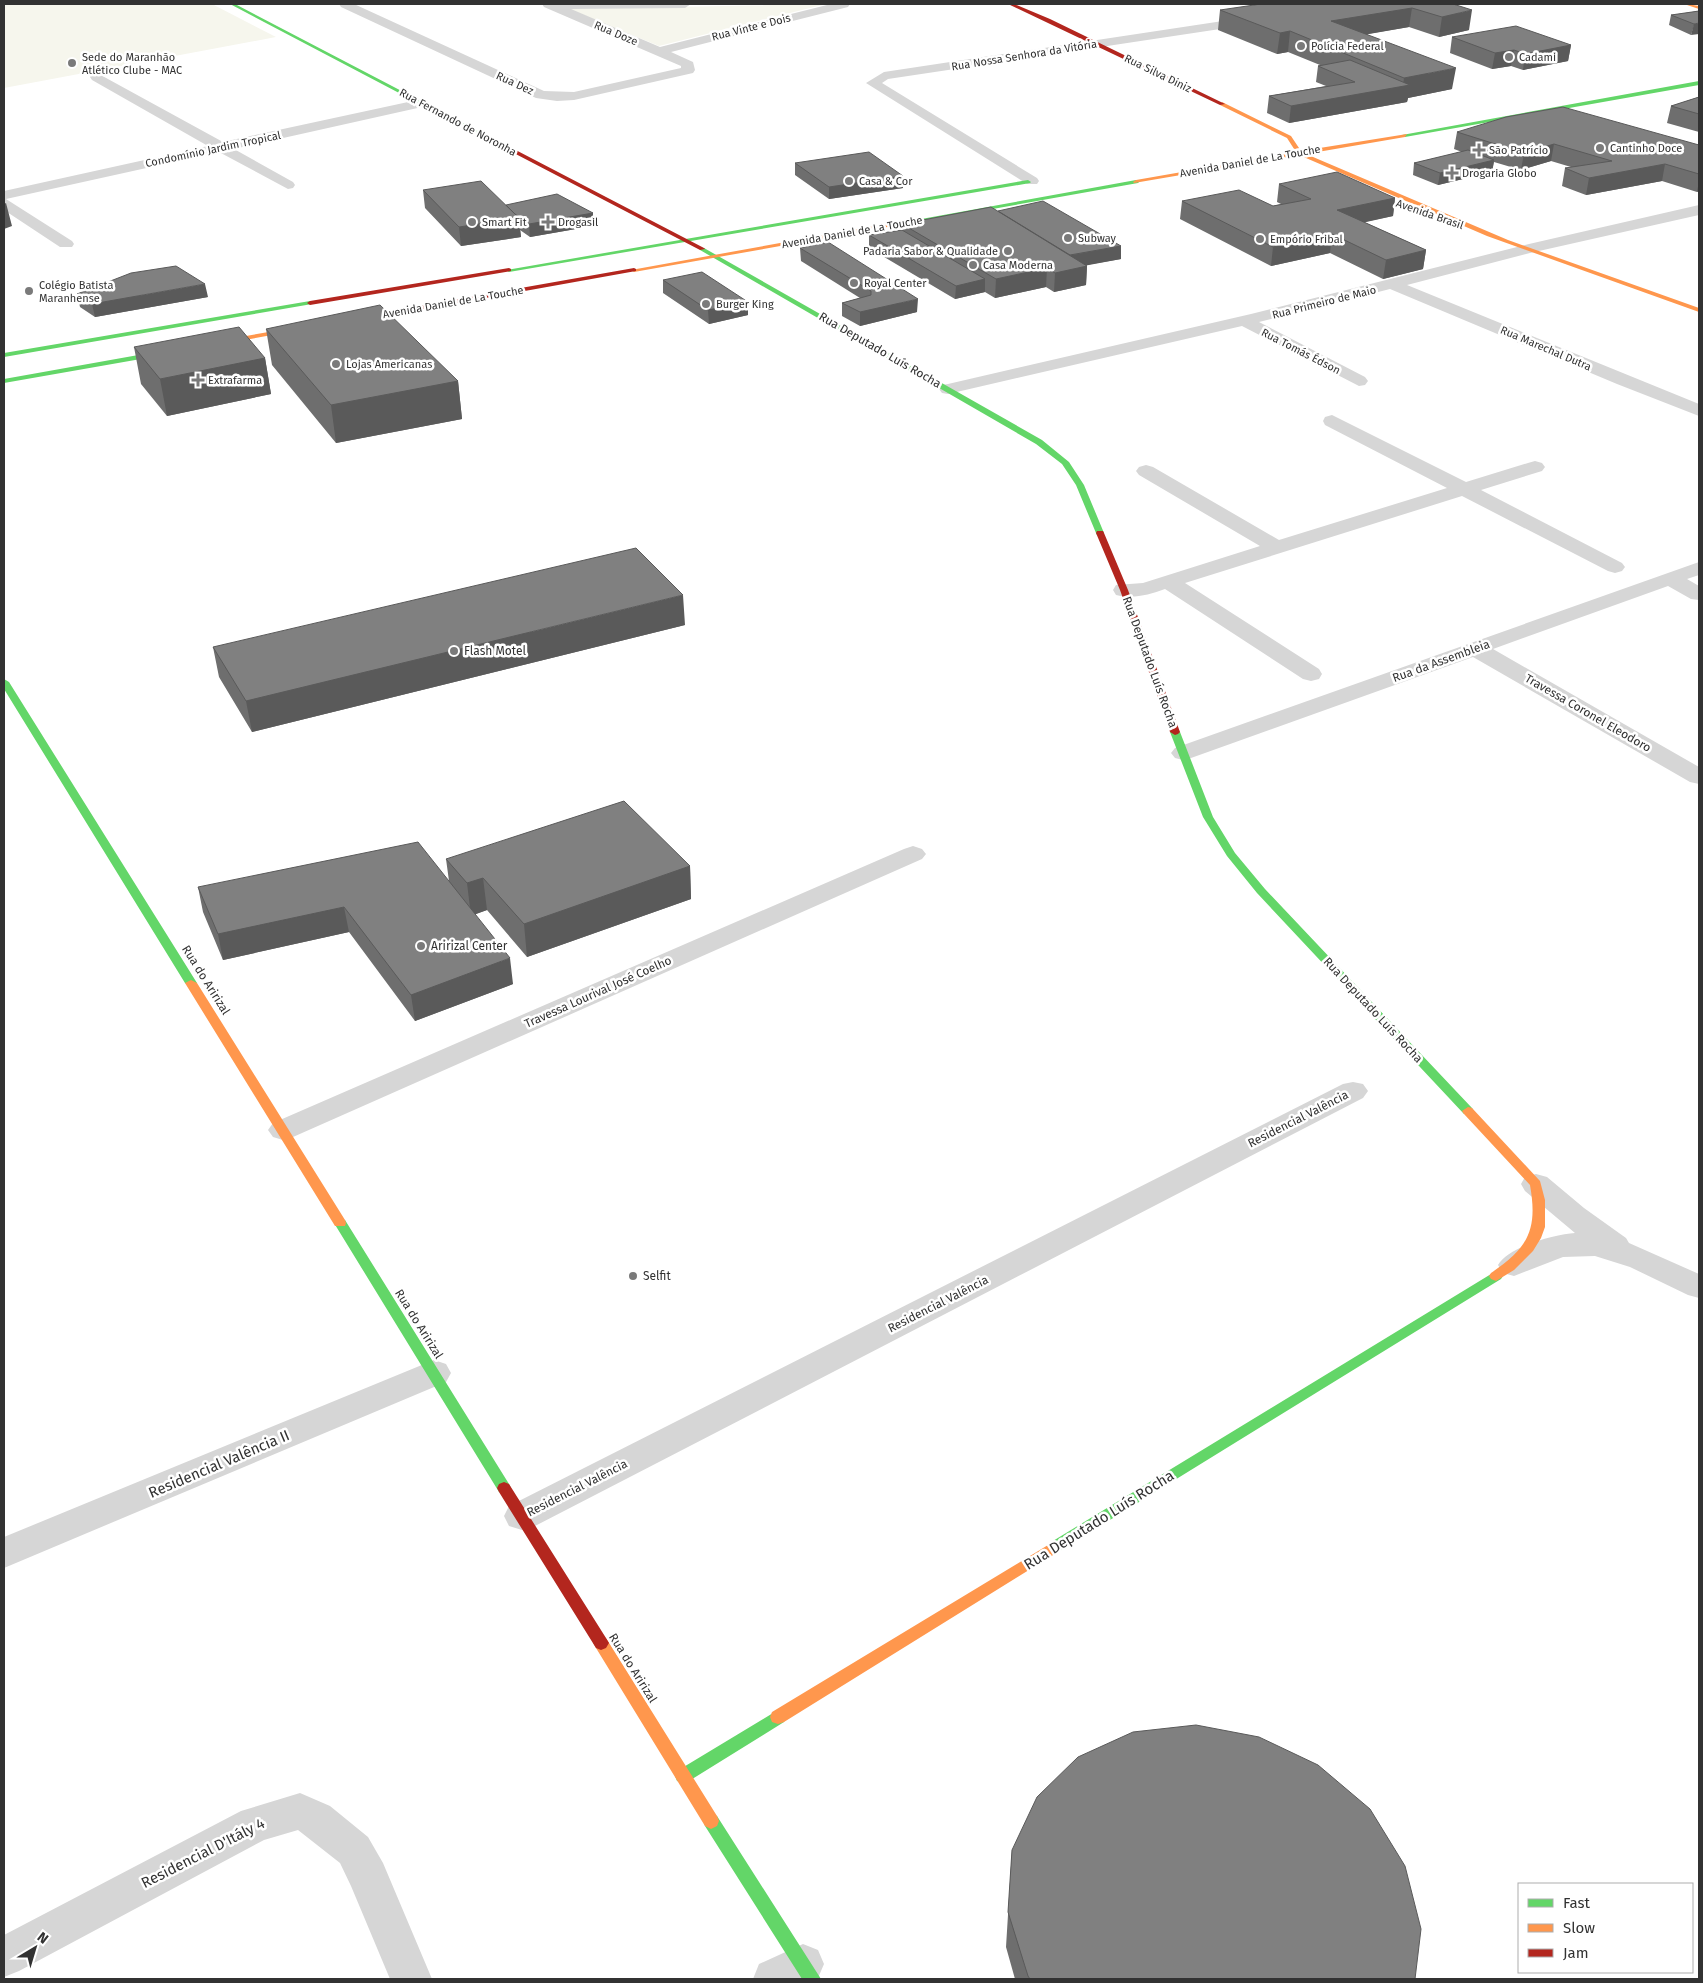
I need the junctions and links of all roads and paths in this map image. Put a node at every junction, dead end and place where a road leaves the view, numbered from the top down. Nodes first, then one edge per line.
1 (232, 4) edge
2 (347, 4) edge
3 (685, 4) edge
4 (844, 4) edge
5 (1010, 4) edge
6 (1689, 4) edge
7 (551, 5) edge
8 (1699, 8) edge
9 (1272, 17) edge
10 (1099, 44) junction
11 (658, 51) junction
12 (685, 62) joint
13 (97, 77) dead end
14 (1699, 83) edge
15 (422, 103) junction
16 (1293, 136) junction
17 (221, 147) junction
18 (1270, 148) junction
19 (1299, 153) junction
20 (1291, 166) dead end
21 (1036, 180) joint
22 (1338, 182) edge
23 (288, 185) dead end
24 (4, 195) edge
25 (4, 203) edge
26 (1699, 210) edge
27 (685, 240) junction
28 (1506, 241) junction
29 (66, 244) dead end
30 (1529, 249) junction
31 (716, 256) junction
32 (1394, 285) junction
33 (1699, 310) edge
34 (344, 321) edge
35 (1244, 321) junction
36 (315, 326) edge
37 (199, 347) edge
38 (179, 350) edge
39 (4, 355) edge
40 (4, 381) edge
41 (1359, 381) dead end
42 (948, 389) junction
43 (1699, 410) edge
44 (1332, 420) dead end
45 (1535, 467) dead end
46 (1146, 471) dead end
47 (1464, 489) junction
48 (1277, 548) junction
49 (1614, 568) dead end
50 (1699, 568) edge
51 (1671, 579) junction
52 (1168, 582) junction
53 (1124, 590) junction
54 (1699, 594) edge
55 (1476, 649) junction
56 (1311, 674) dead end
57 (4, 682) edge
58 (1183, 754) junction
59 (1699, 777) edge
60 (913, 854) dead end
61 (1353, 1091) dead end
62 (283, 1130) junction
63 (1536, 1184) junction
64 (1631, 1256) junction
65 (1514, 1265) junction
66 (1699, 1286) edge
67 (434, 1373) junction
68 (522, 1516) junction
69 (4, 1553) edge
70 (684, 1776) junction
71 (4, 1957) edge
72 (796, 1974) edge
73 (411, 1979) edge

1 - 15 main road, Rua Fernando de Noronha
2 - 12 street, Rua Dez
3 - 7 street
4 - 11 street, Rua Vinte e Dois
5 - 10 main road, Rua Silva Diniz
6 - 8 main road
7 - 11 street, Rua Doze
9 - 10 street, Rua Nossa Senhora da Vitória
10 - 16 main road, Rua Silva Diniz
10 - 21 street, Rua Nossa Senhora da Vitória
11 - 12 street, Rua Doze
13 - 17 street
14 - 19 main road, Avenida Daniel de La Touche
15 - 17 street, Condomínio Jardim Tropical
15 - 27 main road, Rua Fernando de Noronha
16 - 18 main road, Avenida Daniel de La Touche
16 - 19 main road, Rua Silva Diniz
17 - 23 street
17 - 24 street, Condomínio Jardim Tropical
18 - 19 main road, Avenida Daniel de La Touche
18 - 20 main road
18 - 31 main road, Avenida Daniel de La Touche
19 - 28 main road, Avenida Brasil
21 - 27 main road, Avenida Daniel de La Touche
22 - 28 main road, Avenida Brasil
25 - 29 street
26 - 30 street, Rua Primeiro de Maio
27 - 31 main road, Rua Deputado Luís Rocha
27 - 39 main road, Avenida Daniel de La Touche
28 - 30 main road, Avenida Brasil
30 - 32 street, Rua Primeiro de Maio
30 - 33 main road, Avenida Brasil
31 - 34 main road, Avenida Daniel de La Touche
31 - 42 main road, Rua Deputado Luís Rocha
32 - 35 street, Rua Primeiro de Maio
32 - 43 street, Rua Marechal Dutra
35 - 41 street, Rua Tomás Édson
35 - 42 street, Rua Primeiro de Maio
36 - 37 main road
38 - 40 main road
42 - 53 main road, Rua Deputado Luís Rocha
44 - 47 street
45 - 47 street
46 - 48 street
47 - 48 street
47 - 49 street
48 - 52 street
50 - 51 street, Rua da Assembleia
51 - 54 street
51 - 55 street, Rua da Assembleia
52 - 53 street
52 - 56 street
53 - 58 main road, Rua Deputado Luís Rocha
55 - 58 street, Rua da Assembleia
55 - 59 street, Travessa Coronel Eleodoro
57 - 62 main road, Rua do Aririzal
58 - 63 main road, Rua Deputado Luís Rocha
60 - 62 street, Travessa Lourival José Coelho
61 - 68 street, Residencial Valência
62 - 67 main road, Rua do Aririzal
63 - 64 street, Rua Deputado Luís Rocha
63 - 65 main road, Rua Deputado Luís Rocha
64 - 65 street, Rua Deputado Luís Rocha
64 - 66 street, Rua Deputado Luís Rocha
65 - 70 main road, Rua Deputado Luís Rocha
67 - 68 main road, Rua do Aririzal
67 - 69 street, Residencial Valência II
68 - 70 main road, Rua do Aririzal
70 - 72 main road, Rua do Aririzal
71 - 73 street, Residencial D'Itály 4

